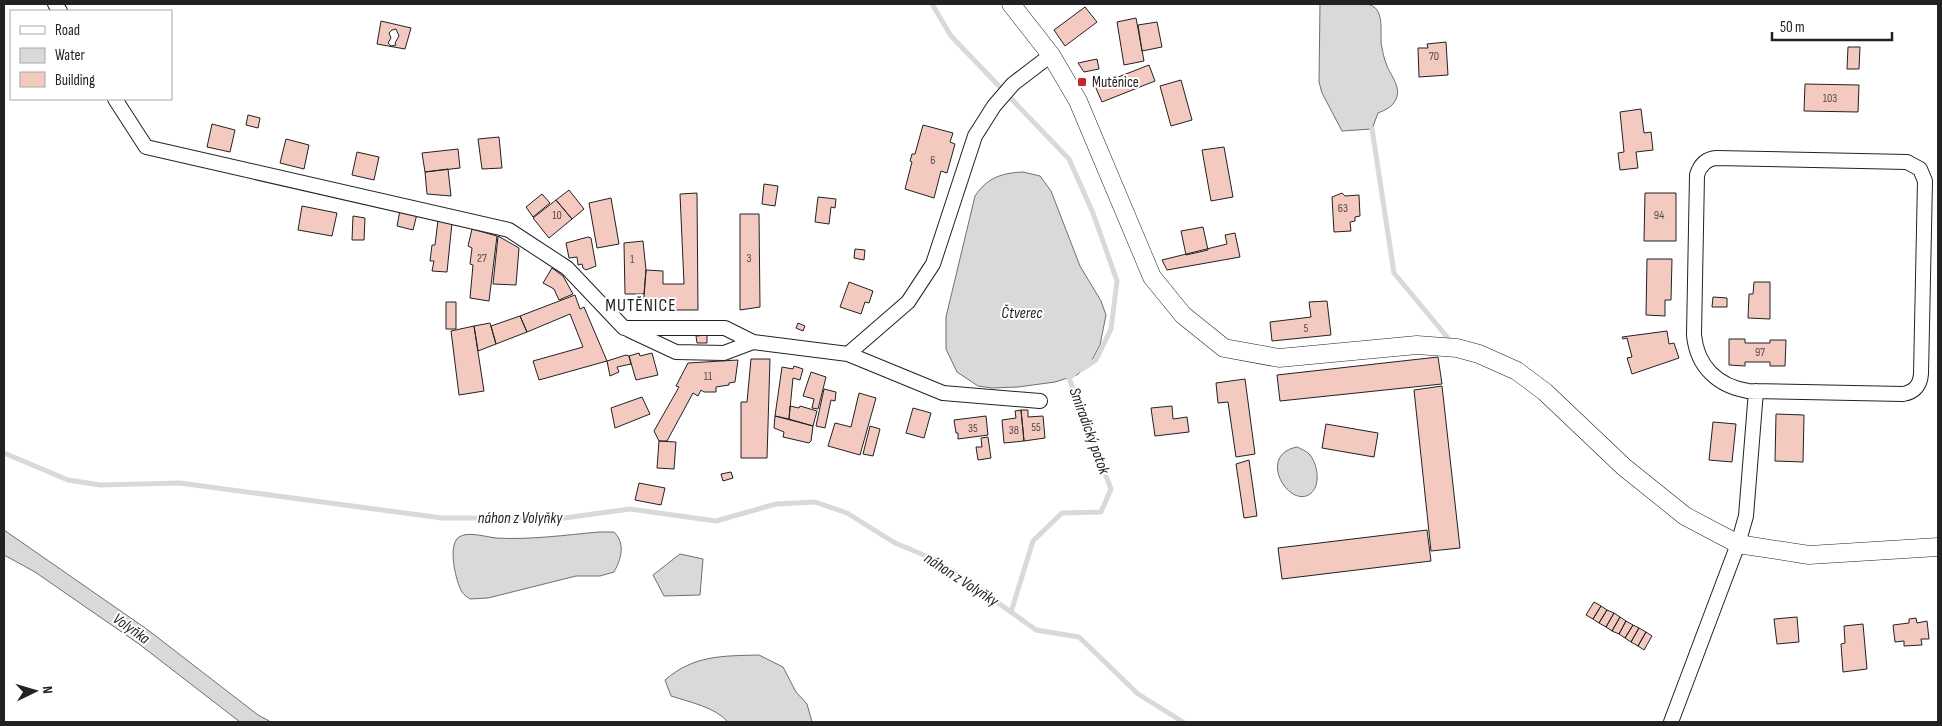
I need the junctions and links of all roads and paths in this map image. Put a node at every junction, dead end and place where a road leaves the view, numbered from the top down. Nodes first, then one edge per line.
1 (1010, 4) edge
2 (1051, 55) junction
3 (116, 100) edge
4 (624, 328) junction
5 (753, 342) junction
6 (848, 354) junction
7 (1756, 391) junction
8 (1040, 401) dead end
9 (1738, 544) junction
10 (1938, 548) edge
11 (1671, 722) edge

1 - 2 street
2 - 6 street
2 - 9 street
3 - 4 street
4 - 5 street
4 - 5 street
5 - 6 street
6 - 8 street
7 - 7 street
7 - 9 street
9 - 10 street
9 - 11 street

